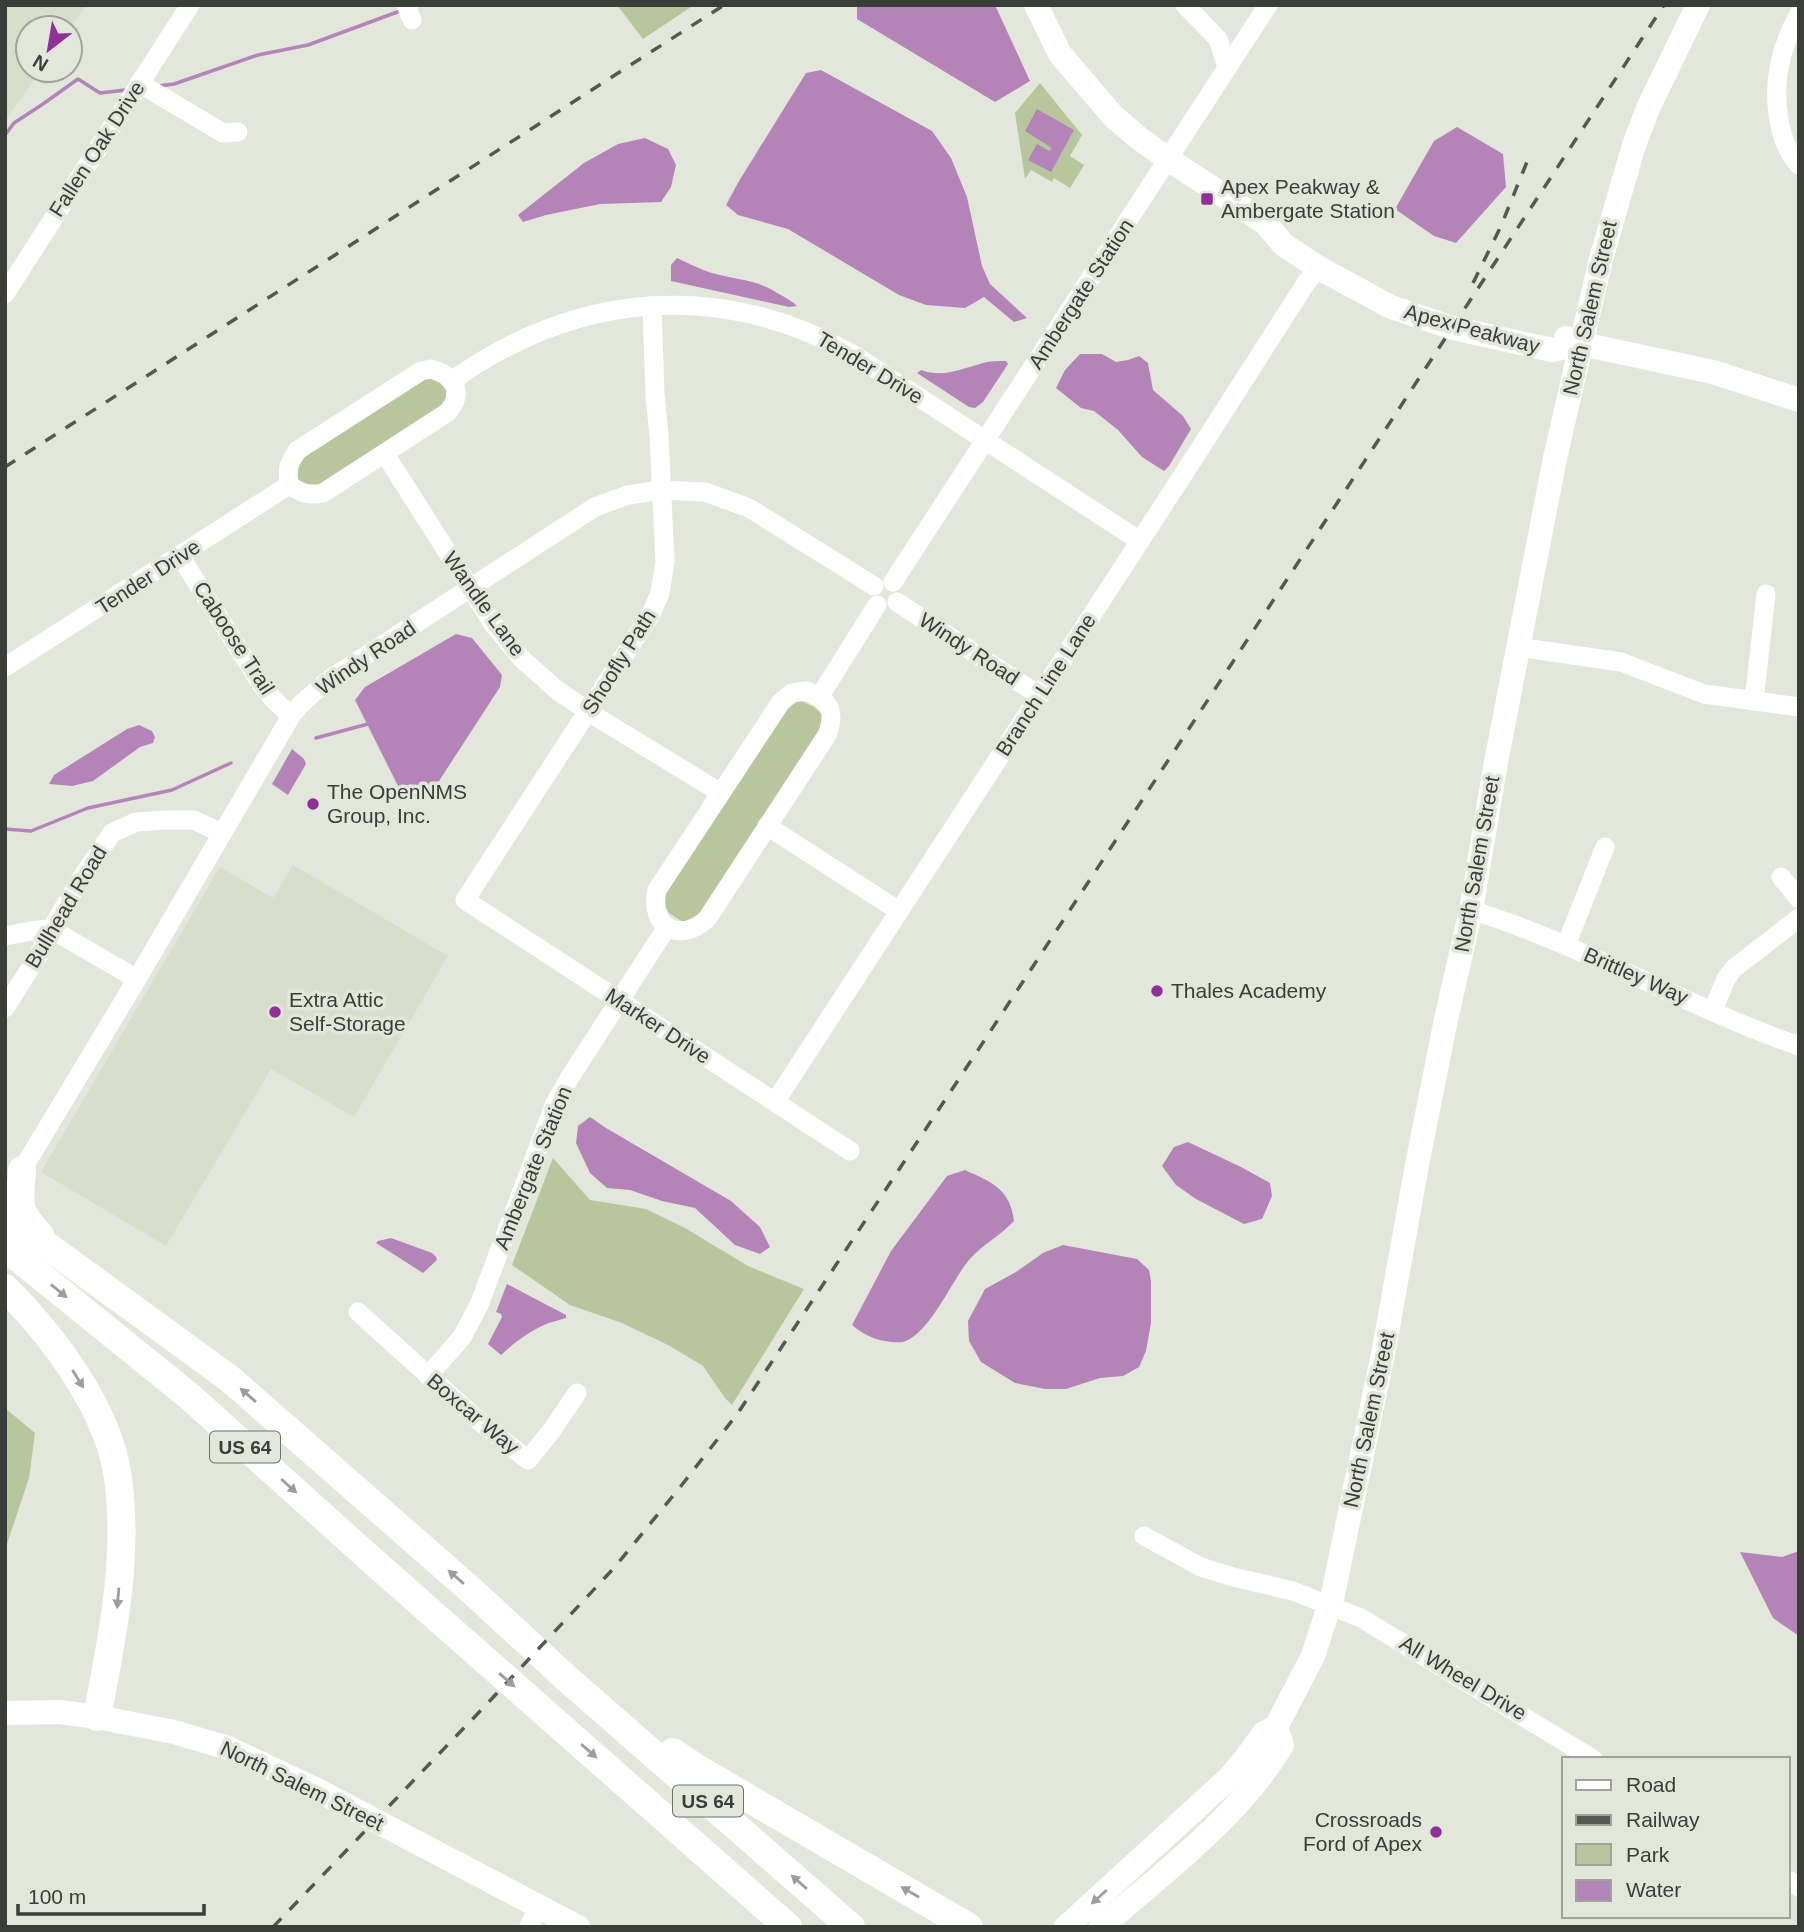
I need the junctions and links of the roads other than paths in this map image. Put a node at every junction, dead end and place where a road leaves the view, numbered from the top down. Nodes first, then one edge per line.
1 (190, 5) edge
2 (1036, 5) edge
3 (1185, 5) edge
4 (1268, 5) edge
5 (1698, 5) edge
6 (1799, 14) edge
7 (1227, 67) junction
8 (139, 83) junction
9 (238, 132) dead end
10 (1168, 159) junction
11 (1799, 165) edge
12 (1264, 222) junction
13 (1318, 268) junction
14 (5, 294) edge
15 (652, 306) junction
16 (1582, 344) junction
17 (453, 380) junction
18 (1799, 400) edge
19 (985, 441) junction
20 (385, 454) junction
21 (289, 485) junction
22 (661, 490) junction
23 (1140, 541) junction
24 (180, 556) junction
25 (470, 589) junction
26 (885, 594) junction
27 (1766, 594) dead end
28 (1518, 647) junction
29 (5, 667) edge
30 (820, 696) junction
31 (1040, 696) junction
32 (1754, 701) junction
33 (1799, 707) edge
34 (589, 711) junction
35 (291, 716) junction
36 (721, 793) junction
37 (767, 826) junction
38 (221, 833) junction
39 (1605, 847) dead end
40 (1781, 877) dead end
41 (1799, 899) edge
42 (466, 900) joint
43 (1471, 910) junction
44 (899, 911) junction
45 (1799, 918) edge
46 (667, 927) junction
47 (51, 929) junction
48 (5, 936) edge
49 (1566, 945) junction
50 (137, 979) junction
51 (619, 1001) junction
52 (5, 1008) edge
53 (1713, 1010) junction
54 (1799, 1046) edge
55 (775, 1102) junction
56 (850, 1152) dead end
57 (14, 1176) edge
58 (5, 1218) edge
59 (5, 1250) edge
60 (53, 1250) junction
61 (5, 1288) edge
62 (358, 1312) dead end
63 (428, 1376) junction
64 (577, 1393) dead end
65 (1144, 1536) dead end
66 (1329, 1604) junction
67 (588, 1696) junction
68 (5, 1713) edge
69 (97, 1717) junction
70 (1276, 1727) junction
71 (1589, 1757) edge
72 (1228, 1779) junction
73 (1163, 1873) junction
74 (534, 1916) edge
75 (578, 1927) edge
76 (788, 1927) edge
77 (851, 1927) edge
78 (969, 1927) edge
79 (1066, 1927) edge
80 (1101, 1927) edge

1 - 8 street, Fallen Oak Drive
2 - 10 main road, Apex Peakway
3 - 7 street
4 - 7 street, Ambergate Station
5 - 16 main road, North Salem Street
6 - 11 street
7 - 10 street, Ambergate Station
8 - 9 street
8 - 14 street, Fallen Oak Drive
10 - 12 main road, Apex Peakway
10 - 19 street, Ambergate Station
12 - 13 main road, Apex Peakway
12 - 16 main road, Apex Peakway
13 - 16 main road, Apex Peakway
13 - 23 street, Branch Line Lane
15 - 17 street, Tender Drive
15 - 19 street, Tender Drive
15 - 22 street, Shoofly Path
16 - 18 main road, Apex Peakway
16 - 28 main road, North Salem Street
17 - 20 street
17 - 21 street
19 - 23 street, Tender Drive
19 - 26 street, Ambergate Station
20 - 21 street
20 - 25 street, Wandle Lane
21 - 24 street, Tender Drive
22 - 25 street, Windy Road
22 - 26 street, Windy Road
22 - 34 street, Shoofly Path
23 - 31 street, Branch Line Lane
24 - 29 street, Tender Drive
24 - 35 street, Caboose Trail
25 - 34 street, Wandle Lane
25 - 35 street, Windy Road
26 - 30 street, Ambergate Station
26 - 31 street, Windy Road
27 - 32 street
28 - 32 street
28 - 43 main road, North Salem Street
30 - 36 street
30 - 37 street
31 - 44 street, Branch Line Lane
32 - 33 street
34 - 36 street, Wandle Lane
34 - 42 street, Shoofly Path
35 - 38 street, Windy Road
36 - 46 street
37 - 44 street
37 - 46 street
38 - 47 street, Bullhead Road
38 - 50 street, Windy Road
39 - 49 street
40 - 41 street
42 - 51 street, Marker Drive
43 - 49 street, Brittley Way
43 - 66 main road, North Salem Street
44 - 55 street, Branch Line Lane
45 - 53 street
46 - 51 street, Ambergate Station
47 - 48 street
47 - 50 street
47 - 52 street, Bullhead Road
49 - 53 street, Brittley Way
50 - 57 street, Windy Road
51 - 55 street, Marker Drive
51 - 63 street, Ambergate Station
53 - 54 street, Brittley Way
55 - 56 street, Marker Drive
57 - 60 highway
58 - 60 highway, US 64
59 -> 76 highway, US 64
67 -> 60 highway, US 64
61 -> 69 highway
62 - 63 street, Boxcar Way
63 - 64 street, Boxcar Way
65 - 66 street, All Wheel Drive
66 - 70 main road, North Salem Street
66 - 71 street, All Wheel Drive
77 -> 67 highway, US 64
78 -> 67 highway
68 - 69 main road, North Salem Street
69 - 74 main road, North Salem Street
70 - 72 main road, North Salem Street
70 - 73 main road, North Salem Street
72 - 73 main road
72 -> 79 main road, North Salem Street
73 - 80 main road, North Salem Street
74 - 75 main road, North Salem Street

